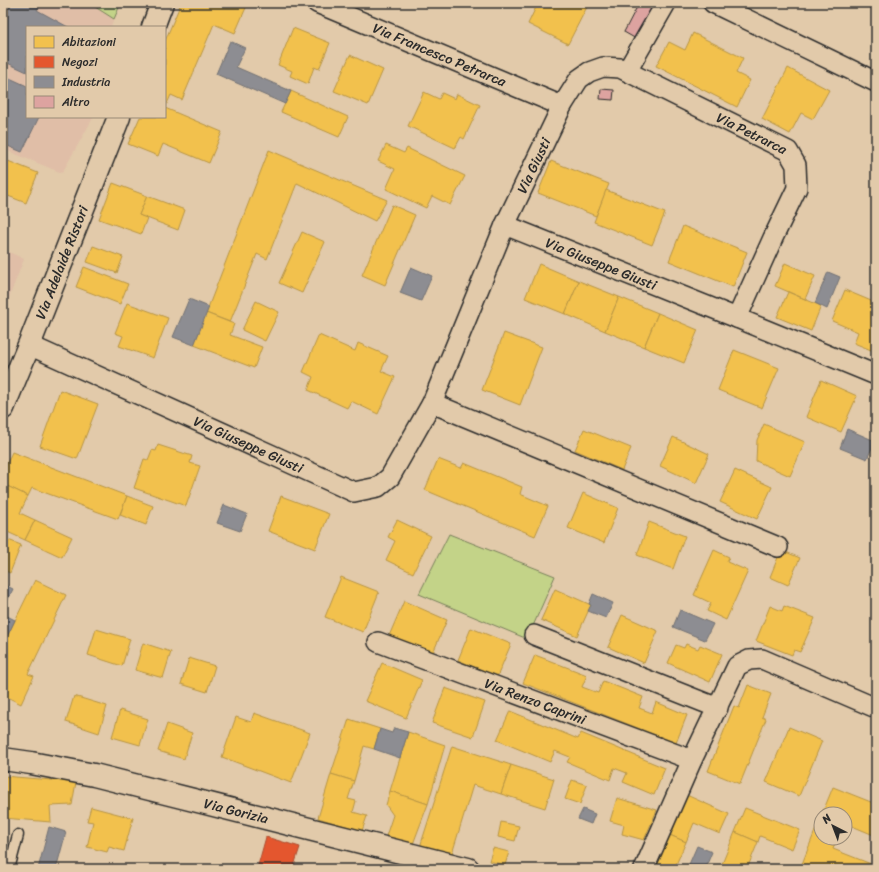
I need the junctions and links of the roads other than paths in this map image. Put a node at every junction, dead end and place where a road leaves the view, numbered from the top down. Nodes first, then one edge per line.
1 (162, 3) edge
2 (317, 3) edge
3 (666, 3) edge
4 (713, 3) edge
5 (153, 26) edge
6 (627, 71) junction
7 (876, 82) edge
8 (562, 106) junction
9 (119, 118) edge
10 (505, 225) junction
11 (737, 318) junction
12 (29, 345) junction
13 (876, 375) edge
14 (432, 403) junction
15 (3, 408) edge
16 (778, 547) dead end
17 (534, 635) dead end
18 (378, 642) dead end
19 (718, 708) junction
20 (876, 708) edge
21 (3, 759) edge
22 (692, 760) junction
23 (18, 835) dead end
24 (9, 869) edge
25 (468, 869) edge
26 (644, 869) edge

1 - 5 street
2 - 8 street, Via Francesco Petrarca
3 - 6 street
4 - 7 street
6 - 8 street, Via Petrarca
6 - 11 street, Via Petrarca
8 - 10 street, Via Giusti
9 - 12 street, Via Adelaide Ristori
10 - 11 street, Via Giuseppe Giusti
10 - 14 street, Via Giuseppe Giusti
11 - 13 street, Via Giuseppe Giusti
12 - 14 street, Via Giuseppe Giusti
12 - 15 street, Via Adelaide Ristori
14 - 16 street
17 - 19 street
18 - 22 street, Via Renzo Caprini
19 - 20 street
19 - 22 street
21 - 25 street, Via Gorizia
22 - 26 street
23 - 24 lane

